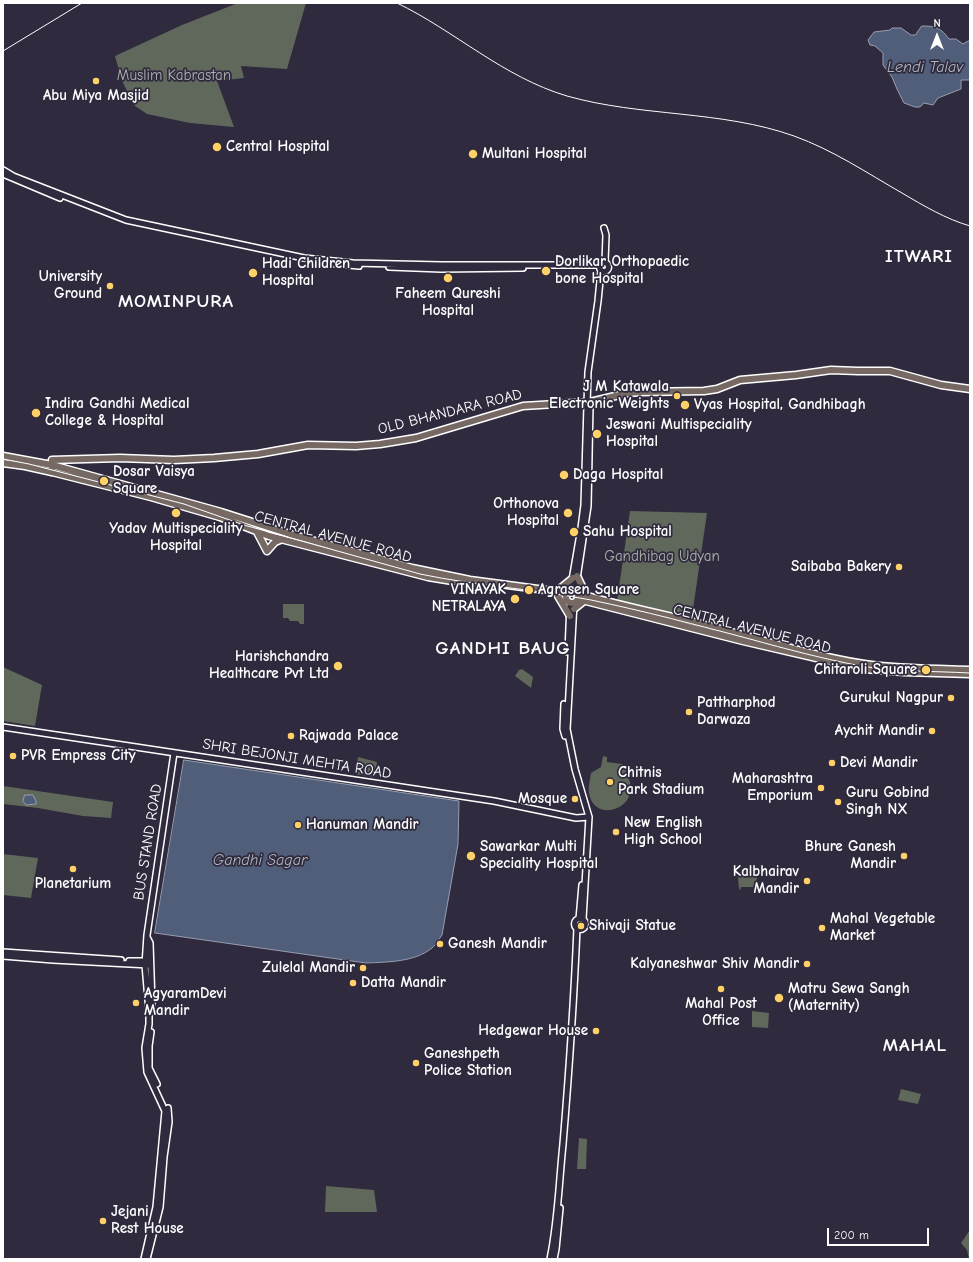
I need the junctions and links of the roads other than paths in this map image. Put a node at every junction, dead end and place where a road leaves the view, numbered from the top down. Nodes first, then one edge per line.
1 (3, 170) edge
2 (3, 174) edge
3 (38, 187) junction
4 (604, 231) dead end
5 (602, 266) junction
6 (970, 389) edge
7 (588, 402) junction
8 (3, 456) edge
9 (52, 462) junction
10 (3, 463) edge
11 (52, 472) junction
12 (257, 532) junction
13 (282, 540) junction
14 (575, 577) junction
15 (557, 594) junction
16 (575, 598) junction
17 (570, 616) junction
18 (701, 627) junction
19 (571, 635) junction
20 (970, 670) edge
21 (970, 674) edge
22 (3, 727) edge
23 (174, 752) junction
24 (588, 818) junction
25 (581, 919) junction
26 (578, 929) junction
27 (3, 952) edge
28 (3, 956) edge
29 (147, 963) junction
30 (150, 1025) junction
31 (144, 1259) edge
32 (147, 1259) edge
33 (550, 1259) edge
34 (554, 1259) edge

1 - 3 main road
2 - 3 main road
3 - 5 main road
4 - 5 main road
5 - 7 main road
6 - 7 main road, OLD BHANDARA ROAD
7 - 9 main road, OLD BHANDARA ROAD
7 - 14 main road
8 - 9 main road
9 - 11 main road
9 - 15 main road, CENTRAL AVENUE ROAD
10 - 11 main road, CENTRAL AVENUE ROAD
11 - 12 main road, CENTRAL AVENUE ROAD
12 - 13 main road, CENTRAL AVENUE ROAD
12 - 13 main road
13 - 15 main road, CENTRAL AVENUE ROAD
14 - 15 main road
14 - 16 main road
14 - 16 main road
15 - 16 main road, CENTRAL AVENUE ROAD
15 - 17 main road
16 - 17 main road
16 - 18 main road, CENTRAL AVENUE ROAD
16 - 19 main road
17 - 19 main road
18 - 20 main road
18 - 21 main road, CENTRAL AVENUE ROAD
19 - 24 main road
22 - 23 main road, SHRI BEJONJI MEHTA ROAD
23 - 24 main road, SHRI BEJONJI MEHTA ROAD
23 - 29 main road, BUS STAND ROAD
24 - 25 main road
25 - 26 main road
25 - 26 main road
26 - 33 main road
26 - 34 main road
27 - 29 main road
28 - 29 main road
29 - 30 main road
30 - 31 main road
30 - 32 main road

